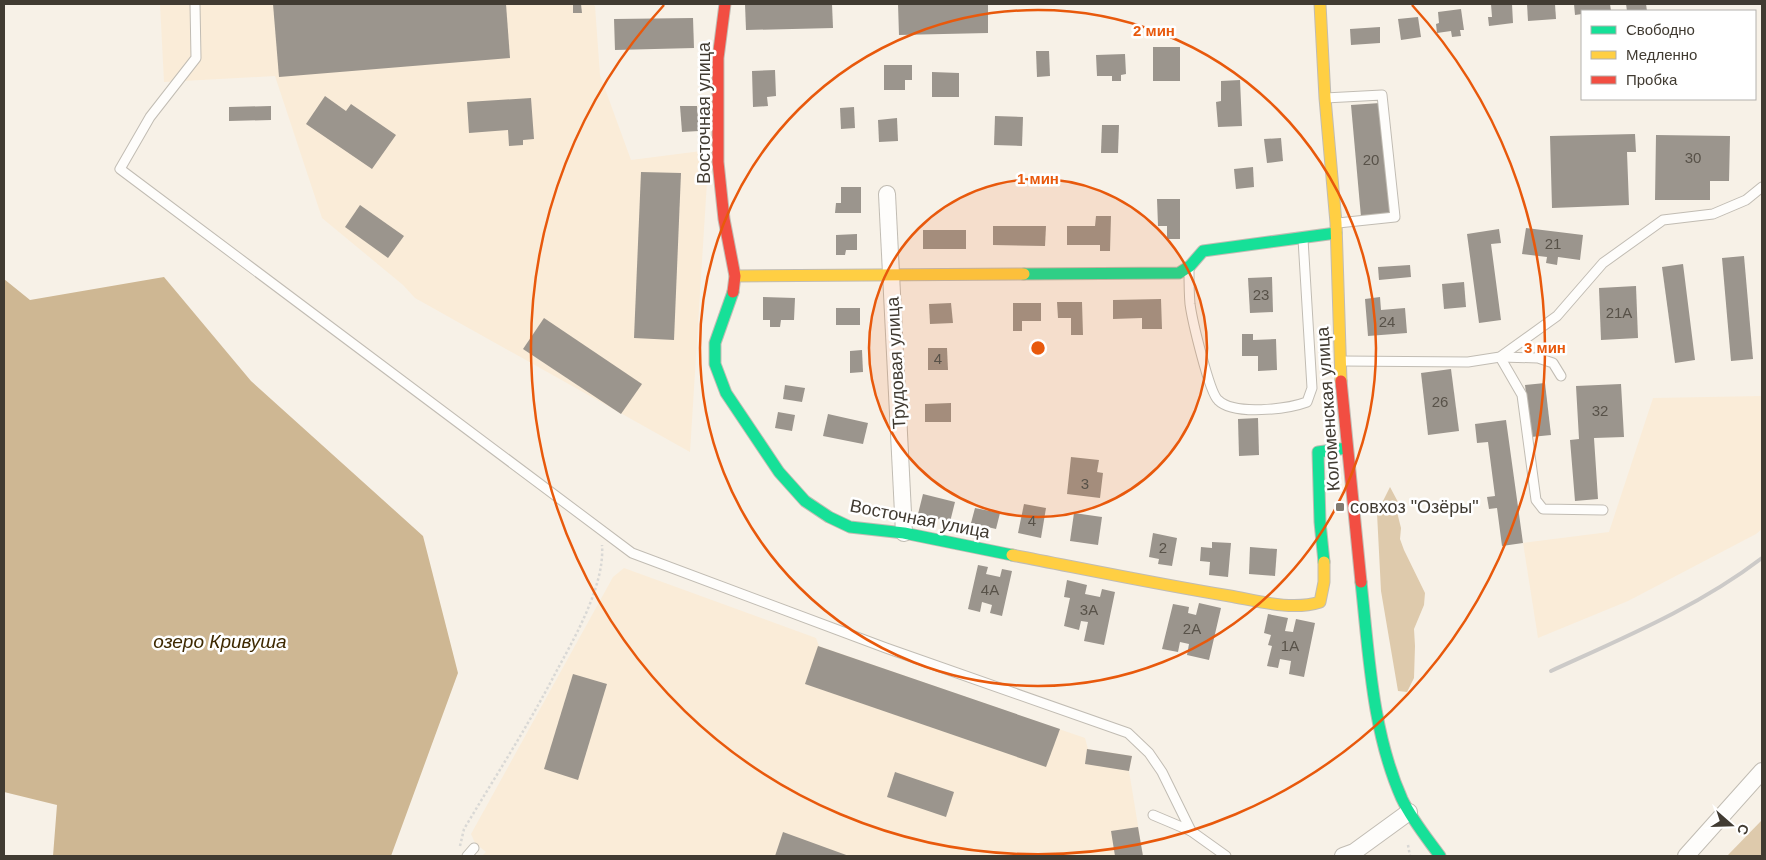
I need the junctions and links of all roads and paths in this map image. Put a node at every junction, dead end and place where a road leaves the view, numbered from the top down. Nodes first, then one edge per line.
1 (194, 4) edge
2 (725, 4) edge
3 (1320, 4) edge
4 (1325, 98) junction
5 (1762, 188) edge
6 (887, 194) dead end
7 (1336, 228) junction
8 (1303, 237) junction
9 (1189, 269) junction
10 (735, 276) junction
11 (892, 276) junction
12 (1500, 357) junction
13 (1340, 362) junction
14 (1561, 376) dead end
15 (1347, 448) junction
16 (1603, 510) dead end
17 (601, 531) junction
18 (904, 533) junction
19 (1762, 771) edge
20 (1409, 812) junction
21 (1152, 815) dead end
22 (1191, 831) junction
23 (459, 847) dead end
24 (474, 848) dead end
25 (467, 856) edge
26 (1226, 856) edge
27 (1343, 856) edge
28 (1440, 856) edge
29 (1686, 856) edge

1 - 17 lane
2 - 10 street, Восточная улица
3 - 4 street, Коломенская улица
4 - 7 street, Коломенская улица
4 - 7 lane
5 - 12 lane
6 - 11 street, Трудовая улица
7 - 8 street
7 - 13 street, Коломенская улица
8 - 9 street
8 - 9 lane
9 - 11 street
10 - 11 street
10 - 18 street, Восточная улица
11 - 18 street, Трудовая улица
12 - 13 lane
12 - 14 lane
12 - 16 lane
13 - 15 street, Коломенская улица
15 - 18 street, Восточная улица
15 - 20 street, Коломенская улица
17 - 22 lane
17 - 23 path
19 - 29 street
20 - 27 street
20 - 28 street, Коломенская улица
21 - 22 lane
22 - 26 lane
24 - 25 lane

